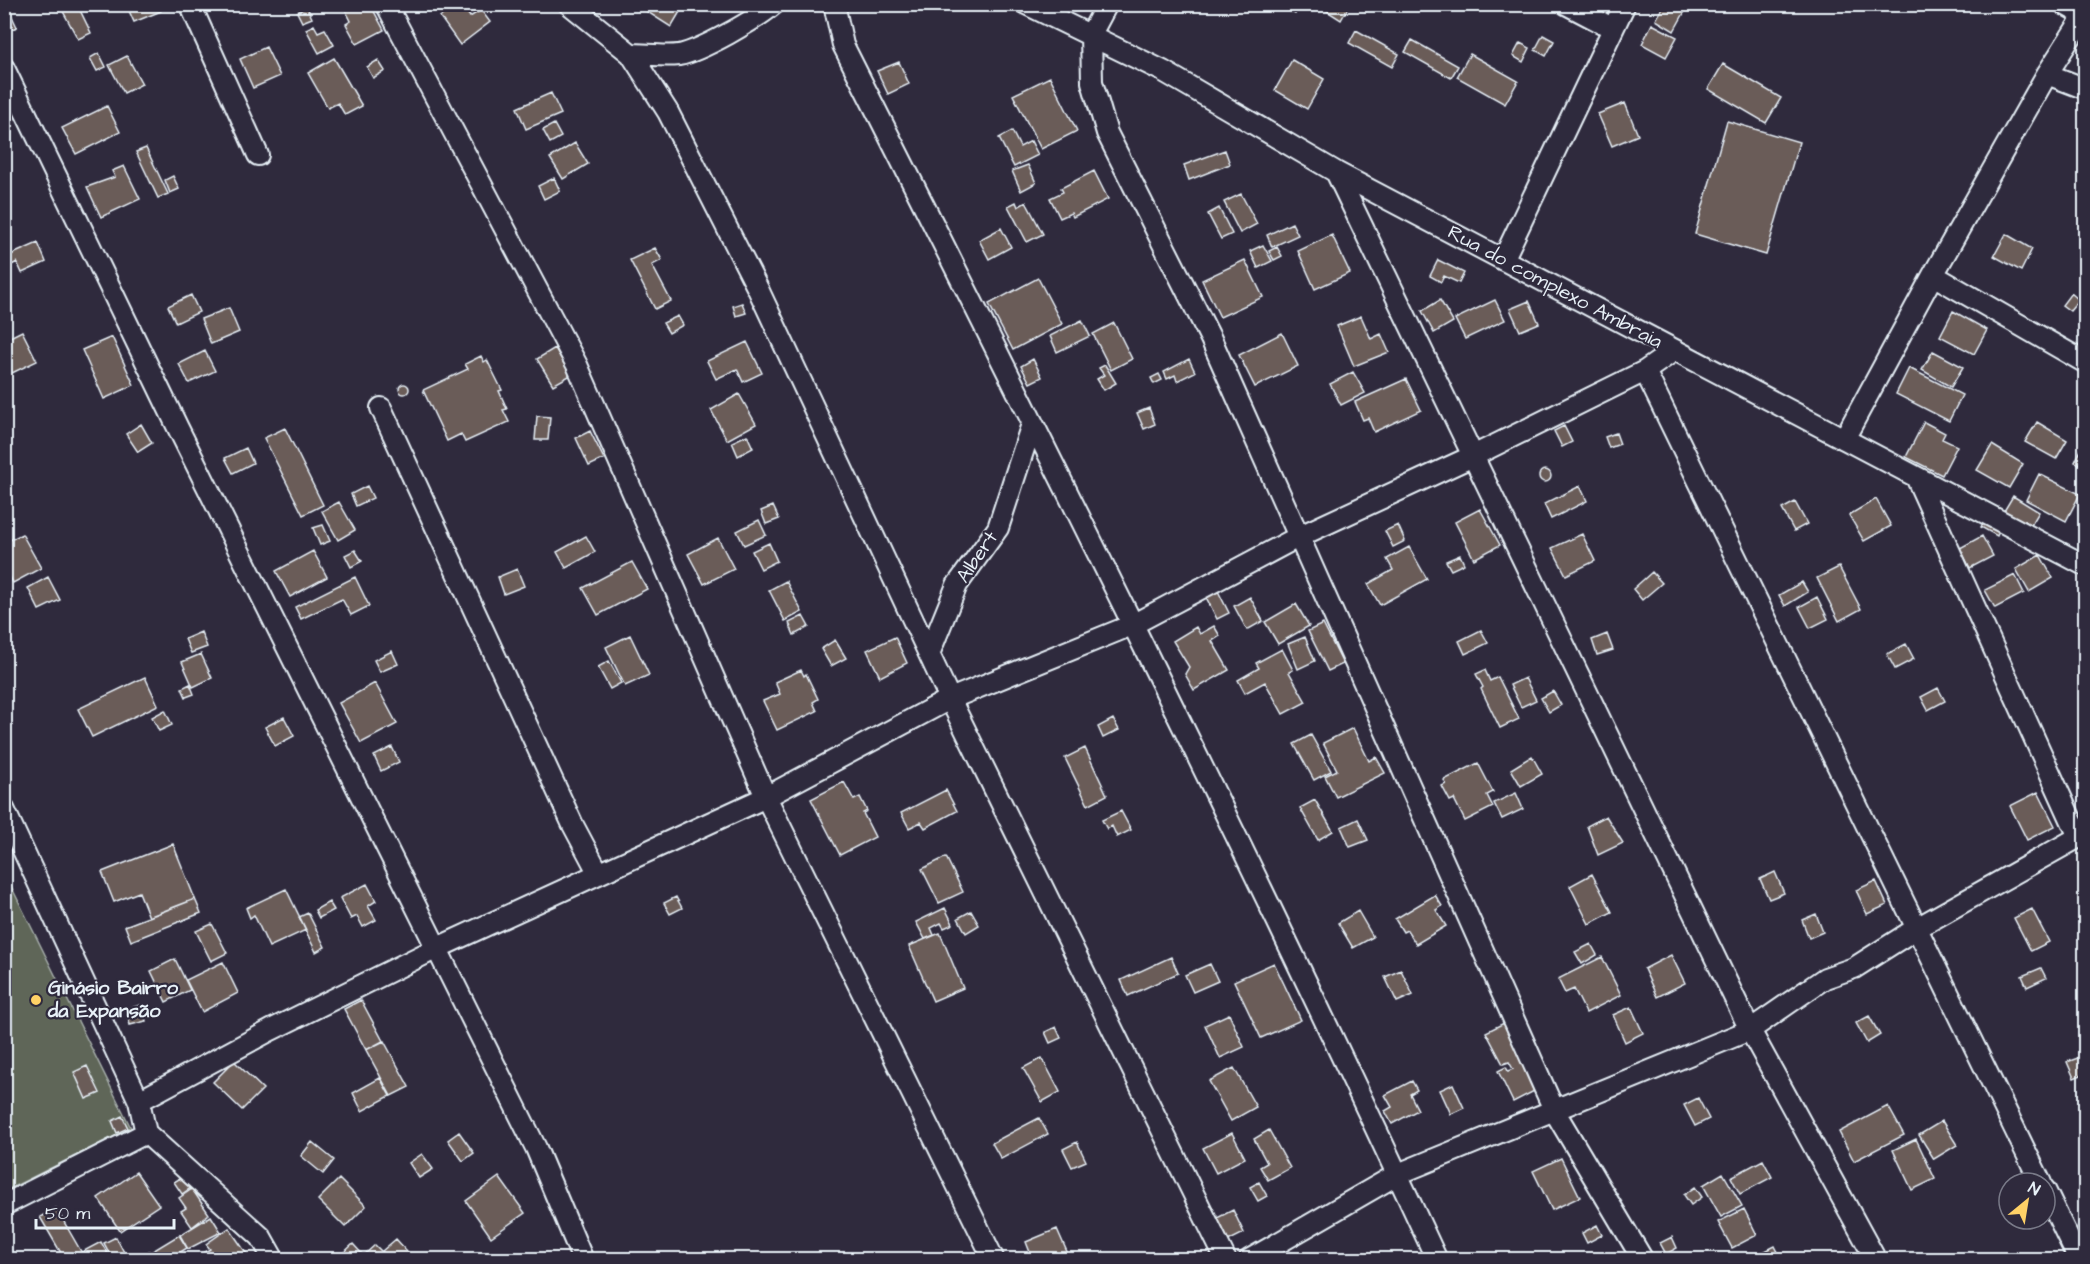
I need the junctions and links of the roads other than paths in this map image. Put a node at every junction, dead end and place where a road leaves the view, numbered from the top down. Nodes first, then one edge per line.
1 (190, 4) edge
2 (386, 4) edge
3 (569, 4) edge
4 (774, 4) edge
5 (834, 4) edge
6 (1026, 4) edge
7 (1107, 4) edge
8 (1566, 4) edge
9 (1625, 4) edge
10 (2064, 4) edge
11 (2085, 14) edge
12 (1611, 28) junction
13 (1090, 34) junction
14 (631, 54) junction
15 (4, 68) edge
16 (2048, 74) junction
17 (2085, 89) edge
18 (258, 155) dead end
19 (1336, 172) junction
20 (1503, 260) junction
21 (1933, 275) junction
22 (1675, 350) junction
23 (2085, 363) edge
24 (1645, 370) junction
25 (381, 408) dead end
26 (1032, 424) junction
27 (1844, 439) junction
28 (1473, 456) junction
29 (1916, 477) junction
30 (1298, 537) junction
31 (2085, 566) edge
32 (1132, 626) junction
33 (929, 654) junction
34 (950, 699) junction
35 (766, 797) junction
36 (4, 809) edge
37 (2082, 841) edge
38 (600, 874) junction
39 (1917, 928) junction
40 (435, 949) junction
41 (1750, 1029) junction
42 (139, 1101) junction
43 (1555, 1112) junction
44 (146, 1133) junction
45 (2035, 1171) edge
46 (1398, 1174) junction
47 (4, 1205) edge
48 (2057, 1215) edge
49 (274, 1260) edge
50 (583, 1260) edge
51 (994, 1260) edge
52 (1226, 1260) edge
53 (1249, 1260) edge
54 (1437, 1260) edge
55 (1643, 1260) edge
56 (1876, 1260) edge
57 (2079, 1260) edge

1 - 18 street
2 - 35 street
3 - 14 street
4 - 14 street
5 - 26 street
6 - 13 street, Rua do complexo Ambraia
7 - 13 street
8 - 12 street
9 - 12 street
10 - 11 street
11 - 16 street
12 - 20 street
13 - 19 street, Rua do complexo Ambraia
13 - 30 street
14 - 33 street
15 - 40 street
16 - 17 street
16 - 21 street
19 - 20 street, Rua do complexo Ambraia
19 - 28 street
20 - 22 street, Rua do complexo Ambraia
21 - 23 street
21 - 27 street
22 - 24 street
22 - 27 street, Rua do complexo Ambraia
24 - 28 street
24 - 39 street
25 - 38 street
26 - 32 street
26 - 33 street, Albert
27 - 29 street, Rua do complexo Ambraia
28 - 30 street
28 - 41 street
29 - 31 street, Rua do complexo Ambraia
29 - 37 street
30 - 32 street
30 - 43 street
32 - 34 street
32 - 46 street
33 - 34 street
34 - 35 street
34 - 52 street
35 - 38 street
35 - 51 street
36 - 42 street
37 - 39 street
38 - 40 street
39 - 41 street
39 - 45 street
40 - 42 street
40 - 50 street
41 - 43 street
41 - 56 street
42 - 44 street
43 - 46 street
43 - 55 street
44 - 47 street
44 - 49 street
46 - 53 street
46 - 54 street
48 - 57 street

